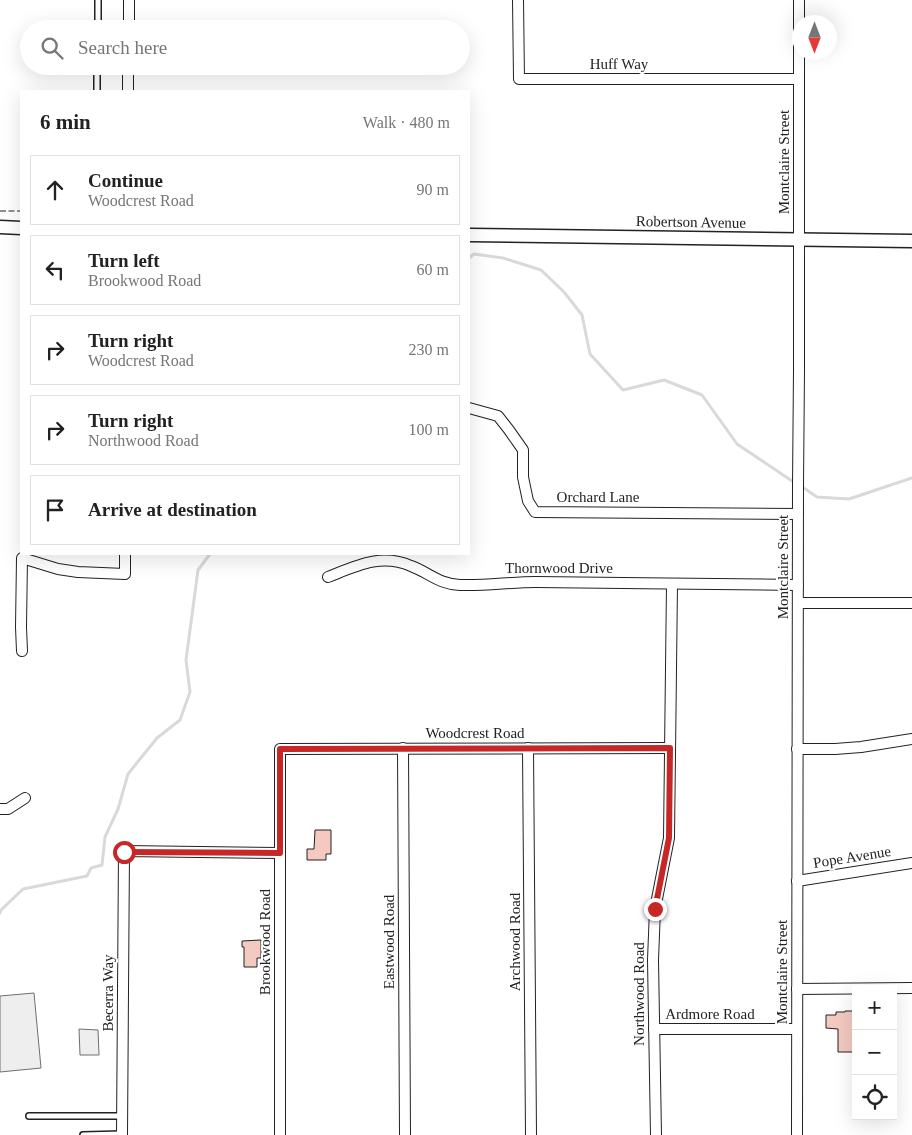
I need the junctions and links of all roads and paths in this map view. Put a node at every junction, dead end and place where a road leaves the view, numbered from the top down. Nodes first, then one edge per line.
1 (98, 0) edge
2 (129, 0) edge
3 (518, 0) edge
4 (799, 0) edge
5 (98, 20) edge
6 (128, 20) edge
7 (97, 75) edge
8 (128, 75) edge
9 (799, 79) junction
10 (97, 90) edge
11 (128, 90) edge
12 (0, 227) edge
13 (20, 228) edge
14 (470, 235) edge
15 (798, 240) junction
16 (912, 242) edge
17 (470, 408) edge
18 (798, 514) junction
19 (125, 555) edge
20 (328, 578) dead end
21 (672, 584) junction
22 (798, 585) junction
23 (798, 603) junction
24 (912, 603) edge
25 (22, 651) dead end
26 (912, 738) edge
27 (403, 748) junction
28 (528, 748) junction
29 (670, 748) junction
30 (280, 749) joint
31 (797, 749) junction
32 (25, 798) dead end
33 (0, 810) edge
34 (280, 853) junction
35 (912, 863) edge
36 (797, 881) junction
37 (912, 988) edge
38 (797, 989) junction
39 (654, 1029) junction
40 (797, 1029) junction
41 (29, 1116) dead end
42 (122, 1116) junction
43 (122, 1134) edge
44 (83, 1135) edge
45 (91, 1135) edge
46 (280, 1135) edge
47 (405, 1135) edge
48 (531, 1135) edge
49 (656, 1135) edge
50 (797, 1135) edge

1 - 5 lane
2 - 6 street
3 - 9 street, Huff Way
4 - 9 street, Montclaire Street
7 - 10 lane
8 - 11 street
9 - 15 street, Montclaire Street
12 - 13 street
14 - 15 street, Robertson Avenue
15 - 16 street, Robertson Avenue
15 - 18 street, Montclaire Street
17 - 18 street, Orchard Lane
18 - 22 street, Montclaire Street
19 - 25 street
20 - 21 street, Thornwood Drive
21 - 22 street, Thornwood Drive
21 - 29 street, Northwood Road
22 - 23 street, Montclaire Street
23 - 24 street
23 - 31 street, Montclaire Street
26 - 31 street
27 - 28 street, Woodcrest Road
27 - 30 street, Woodcrest Road
27 - 47 street, Eastwood Road
28 - 29 street, Woodcrest Road
28 - 48 street, Archwood Road
29 - 39 street, Northwood Road
30 - 34 street, Brookwood Road
31 - 36 street, Montclaire Street
32 - 33 street
34 - 42 street, Becerra Way
34 - 46 street, Brookwood Road
35 - 36 street, Pope Avenue
36 - 38 street, Montclaire Street
37 - 38 street
38 - 40 street, Montclaire Street
39 - 40 street, Ardmore Road
39 - 49 street, Northwood Road
40 - 50 street, Montclaire Street
41 - 42 lane
42 - 43 street, Becerra Way
43 - 45 lane
44 - 45 lane

